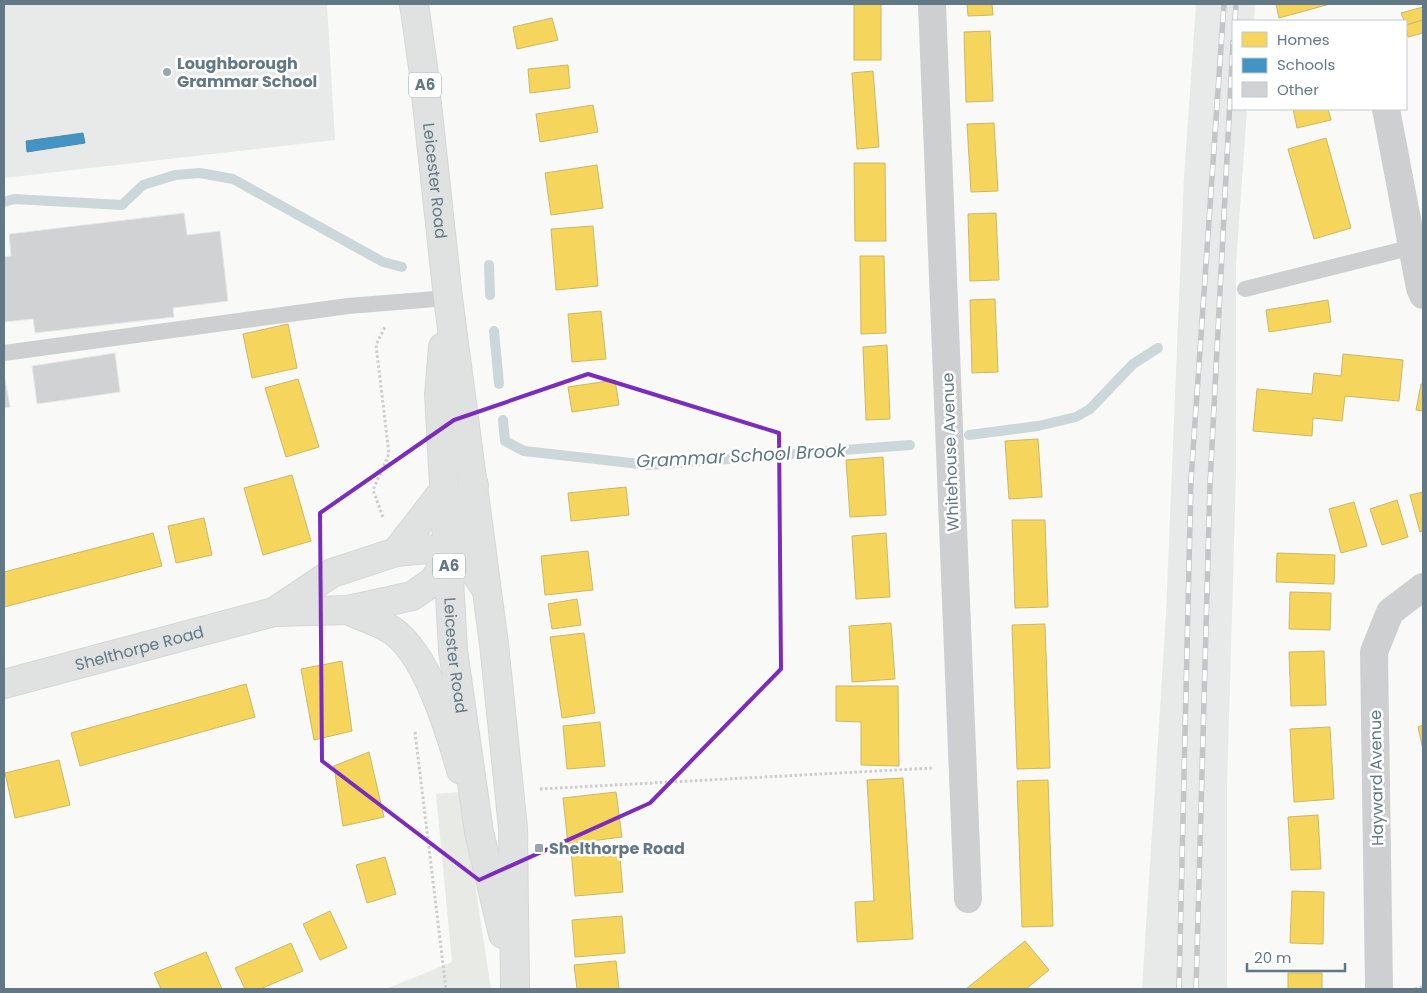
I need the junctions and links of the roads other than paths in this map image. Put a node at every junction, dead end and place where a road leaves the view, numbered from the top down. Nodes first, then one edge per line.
1 (414, 4) edge
2 (932, 4) edge
3 (1386, 110) edge
4 (1413, 247) junction
5 (1245, 290) dead end
6 (1423, 294) edge
7 (448, 298) junction
8 (4, 353) edge
9 (474, 485) junction
10 (445, 489) junction
11 (396, 552) junction
12 (448, 555) junction
13 (1423, 586) edge
14 (486, 589) junction
15 (348, 610) junction
16 (274, 612) junction
17 (4, 684) edge
18 (479, 832) junction
19 (968, 899) dead end
20 (514, 984) edge
21 (1379, 989) edge

1 - 7 main road, Leicester Road / A6
2 - 19 street, Whitehouse Avenue
3 - 4 street
4 - 5 lane
4 - 6 street
7 - 8 lane
7 - 9 main road, Leicester Road / A6
7 - 10 main road, Leicester Road / A6
9 - 12 main road, Shelthorpe Road
9 - 14 main road, Leicester Road / A6
10 - 11 main road
10 - 12 main road, Leicester Road / A6
11 - 12 main road, Shelthorpe Road
11 - 16 main road, Shelthorpe Road
12 - 14 main road, Shelthorpe Road
12 - 15 main road, Shelthorpe Road
12 - 18 main road, Leicester Road / A6
13 - 21 street, Hayward Avenue
14 - 20 main road, Leicester Road / A6
15 - 16 main road, Shelthorpe Road
15 - 18 main road, Shelthorpe Road
16 - 17 main road, Shelthorpe Road
18 - 20 main road, Leicester Road / A6

